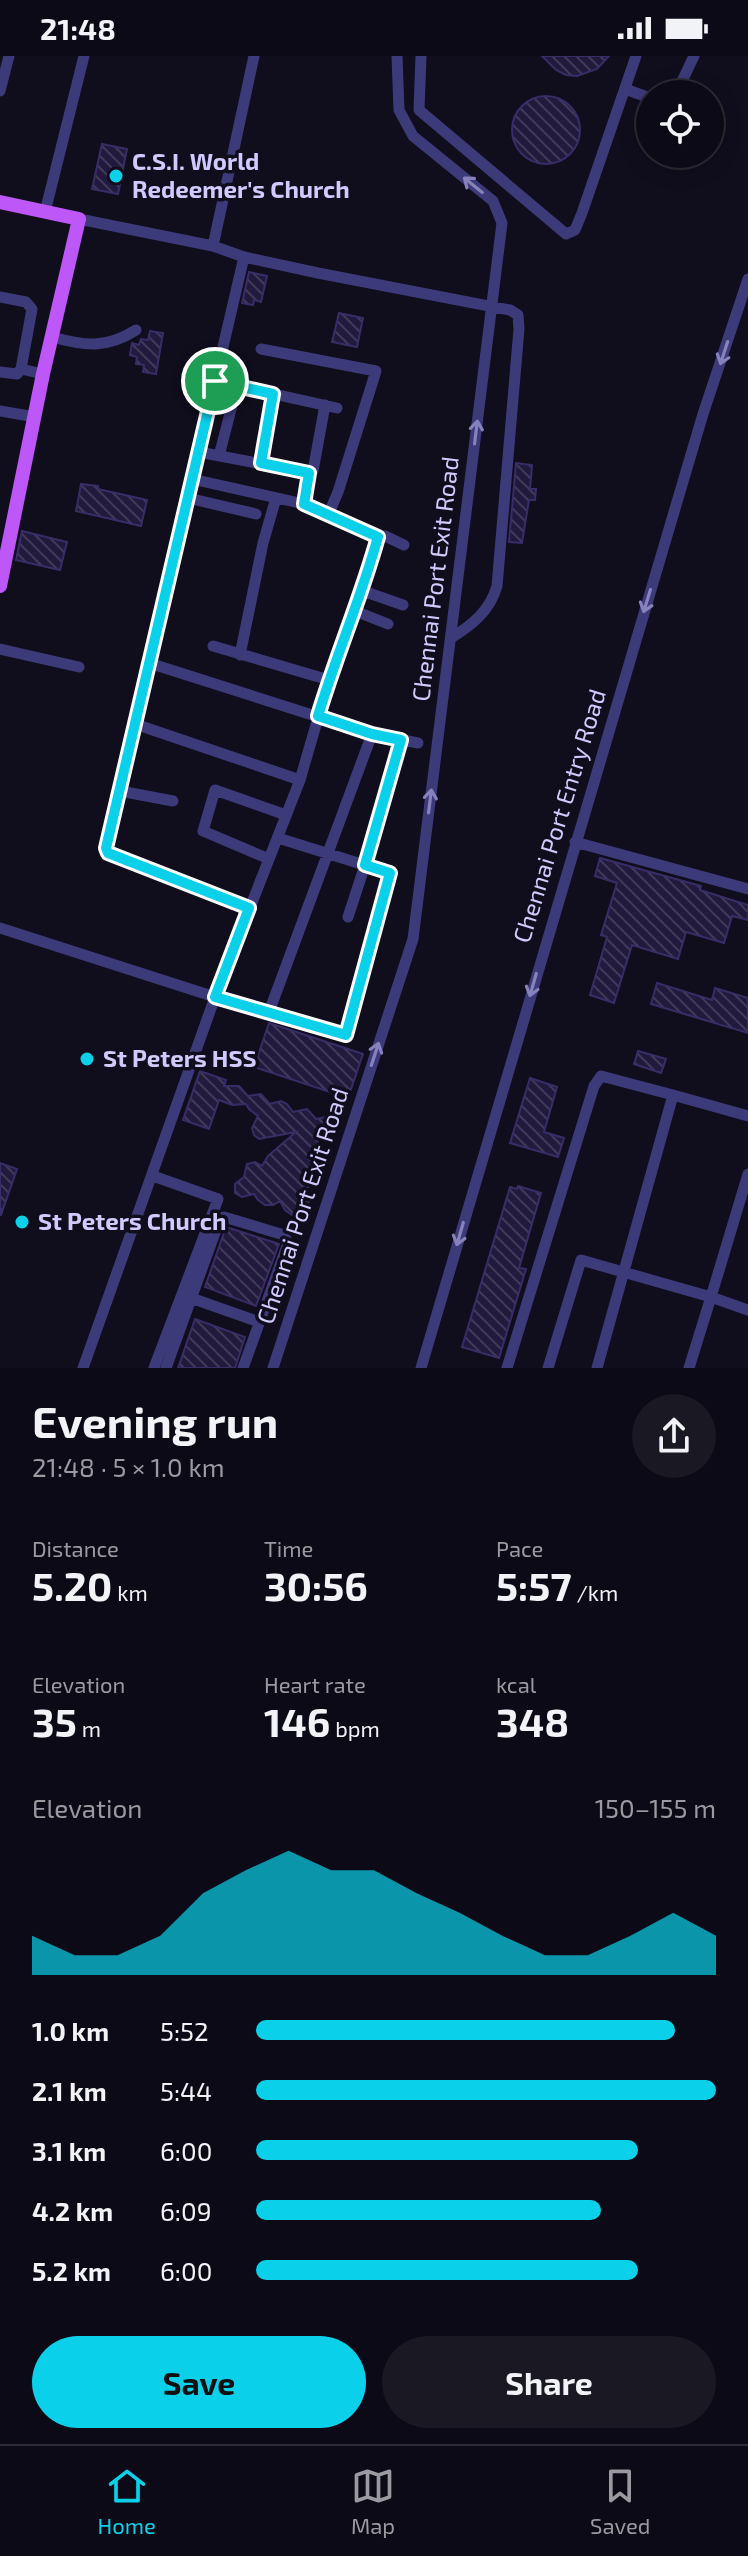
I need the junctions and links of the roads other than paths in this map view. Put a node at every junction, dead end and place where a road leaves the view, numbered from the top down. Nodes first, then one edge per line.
1 (9, 56) edge
2 (84, 56) edge
3 (254, 56) edge
4 (397, 56) edge
5 (421, 56) edge
6 (636, 56) edge
7 (694, 56) edge
8 (683, 80) edge
9 (625, 89) junction
10 (0, 91) edge
11 (636, 93) edge
12 (0, 202) edge
13 (45, 212) junction
14 (79, 219) junction
15 (213, 246) junction
16 (244, 257) junction
17 (748, 279) edge
18 (0, 297) edge
19 (492, 306) junction
20 (136, 330) dead end
21 (52, 337) junction
22 (261, 349) dead end
23 (21, 369) junction
24 (0, 372) edge
25 (43, 374) junction
26 (215, 381) junction
27 (237, 386) junction
28 (273, 394) junction
29 (0, 411) edge
30 (35, 417) junction
31 (199, 452) junction
32 (219, 456) junction
33 (261, 463) junction
34 (309, 473) junction
35 (192, 479) junction
36 (188, 498) junction
37 (276, 498) junction
38 (304, 504) junction
39 (329, 513) junction
40 (256, 514) dead end
41 (378, 537) junction
42 (404, 545) dead end
43 (0, 586) edge
44 (363, 591) junction
45 (403, 605) dead end
46 (355, 611) junction
47 (388, 624) dead end
48 (451, 638) junction
49 (213, 646) dead end
50 (0, 649) edge
51 (240, 655) junction
52 (149, 663) junction
53 (79, 667) dead end
54 (329, 680) junction
55 (318, 716) junction
56 (135, 724) junction
57 (372, 734) junction
58 (401, 740) junction
59 (418, 743) dead end
60 (300, 780) junction
61 (120, 791) junction
62 (173, 801) dead end
63 (286, 815) junction
64 (278, 838) junction
65 (575, 842) junction
66 (330, 854) junction
67 (269, 859) junction
68 (365, 865) junction
69 (748, 889) edge
70 (249, 908) junction
71 (348, 917) dead end
72 (0, 928) edge
73 (215, 997) junction
74 (269, 1012) junction
75 (673, 1095) junction
76 (748, 1116) edge
77 (748, 1174) edge
78 (153, 1176) junction
79 (624, 1273) junction
80 (711, 1297) junction
81 (191, 1298) junction
82 (748, 1310) edge
83 (259, 1322) junction
84 (83, 1368) edge
85 (154, 1368) edge
86 (166, 1368) edge
87 (243, 1368) edge
88 (273, 1368) edge
89 (421, 1368) edge
90 (507, 1368) edge
91 (548, 1368) edge
92 (597, 1368) edge
93 (689, 1368) edge

1 - 10 street
2 - 13 street
3 - 15 street
19 -> 4 street, Chennai Port Exit Road
5 - 9 street
6 - 9 street
7 - 8 street
9 - 11 street
12 - 13 main road
13 - 14 main road
14 - 15 street
14 - 21 main road
15 - 16 street
16 - 19 street
16 - 26 street
17 -> 65 street, Chennai Port Entry Road
18 - 23 street
48 -> 19 street, Chennai Port Exit Road
19 - 48 street
20 - 21 street
21 - 25 main road
22 - 39 street
23 - 24 street
23 - 25 street
25 - 30 main road
26 - 27 street
26 - 31 street
27 - 28 street
27 - 32 street
28 - 33 street
28 - 34 street
29 - 30 street
30 - 43 main road
31 - 32 street
31 - 35 street
32 - 33 street
33 - 34 street
34 - 38 street
35 - 36 street
35 - 37 street
36 - 40 street
36 - 52 street
37 - 38 street
37 - 51 street
38 - 39 street
39 - 41 street
41 - 42 street
41 - 44 street
44 - 45 street
44 - 46 street
46 - 47 street
46 - 54 street
88 -> 48 street, Chennai Port Exit Road
49 - 51 street
50 - 53 street
51 - 54 street
52 - 55 street
52 - 56 street
54 - 55 street
55 - 57 street
55 - 60 street
56 - 60 street
56 - 61 street
57 - 58 street
57 - 66 street
58 - 59 street
58 - 68 street
60 - 63 street
61 - 62 street
61 - 70 street
63 - 64 street
63 - 67 street
64 - 66 street
64 - 67 street
65 - 69 street
65 -> 89 street, Chennai Port Entry Road
66 - 68 street
66 - 74 street
67 - 70 street
68 - 71 street
68 - 74 street
70 - 73 street
72 - 73 street
73 - 74 street
73 - 78 street
75 - 76 street
75 - 79 street
75 - 90 street
77 - 80 street
78 - 84 street
78 - 85 street
79 - 80 street
79 - 91 street
79 - 92 street
80 - 82 street
80 - 93 street
81 - 83 street
81 - 83 street
81 - 86 street
83 - 87 street

